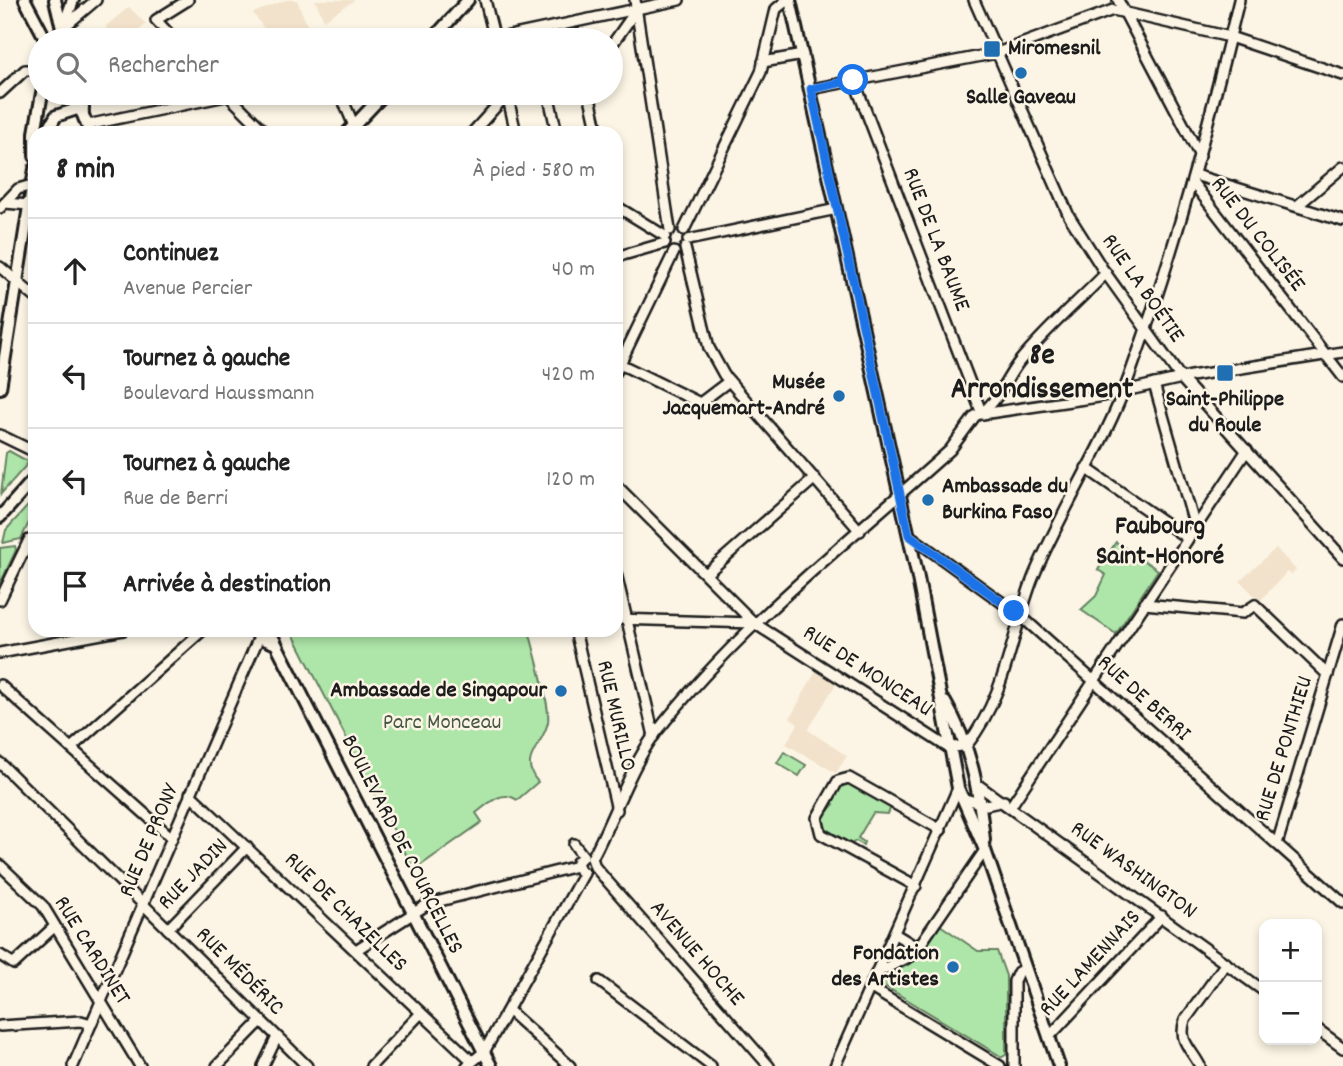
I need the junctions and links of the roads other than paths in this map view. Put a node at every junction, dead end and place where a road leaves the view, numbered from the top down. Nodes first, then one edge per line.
1 (25, 0) edge
2 (55, 0) edge
3 (74, 0) edge
4 (96, 0) edge
5 (188, 0) edge
6 (468, 0) edge
7 (485, 0) edge
8 (679, 0) edge
9 (788, 0) edge
10 (974, 0) edge
11 (1118, 0) edge
12 (1239, 0) edge
13 (636, 4) edge
14 (1123, 10) junction
15 (84, 11) junction
16 (40, 28) edge
17 (63, 28) junction
18 (164, 28) edge
19 (443, 28) edge
20 (491, 28) edge
21 (541, 28) edge
22 (622, 28) edge
23 (1230, 37) junction
24 (997, 53) junction
25 (803, 55) junction
26 (763, 62) junction
27 (28, 70) edge
28 (1343, 75) edge
29 (853, 80) junction
30 (811, 89) junction
31 (0, 93) edge
32 (40, 105) edge
33 (48, 105) edge
34 (161, 105) edge
35 (238, 105) edge
36 (344, 105) edge
37 (374, 105) edge
38 (499, 105) edge
39 (510, 105) edge
40 (551, 105) edge
41 (591, 105) edge
42 (58, 115) junction
43 (84, 118) edge
44 (36, 126) edge
45 (49, 126) edge
46 (259, 126) edge
47 (350, 126) edge
48 (354, 126) edge
49 (479, 126) edge
50 (515, 126) edge
51 (555, 126) edge
52 (596, 126) edge
53 (1200, 156) junction
54 (1343, 167) edge
55 (1194, 179) junction
56 (28, 186) edge
57 (2, 205) edge
58 (28, 205) edge
59 (1297, 206) junction
60 (837, 209) junction
61 (623, 210) edge
62 (28, 211) edge
63 (1343, 221) edge
64 (667, 236) junction
65 (686, 239) junction
66 (674, 252) junction
67 (623, 254) edge
68 (0, 267) edge
69 (1106, 274) junction
70 (17, 281) junction
71 (28, 291) edge
72 (1144, 330) junction
73 (1343, 352) edge
74 (1326, 355) junction
75 (623, 358) edge
76 (623, 370) edge
77 (1343, 377) edge
78 (1181, 378) junction
79 (729, 381) junction
80 (1154, 384) junction
81 (0, 387) edge
82 (1123, 391) junction
83 (982, 414) junction
84 (0, 435) edge
85 (28, 449) edge
86 (1247, 450) junction
87 (1086, 468) junction
88 (815, 478) junction
89 (28, 486) edge
90 (623, 492) edge
91 (900, 495) junction
92 (0, 517) edge
93 (1195, 527) junction
94 (860, 531) junction
95 (909, 535) junction
96 (1187, 538) junction
97 (28, 548) edge
98 (1343, 558) edge
99 (707, 573) junction
100 (0, 600) edge
101 (1144, 604) junction
102 (1022, 617) junction
103 (623, 619) edge
104 (760, 623) junction
105 (1343, 624) edge
106 (623, 626) edge
107 (86, 637) edge
108 (195, 637) edge
109 (260, 637) edge
110 (267, 637) edge
111 (577, 637) edge
112 (0, 653) edge
113 (1328, 675) junction
114 (1093, 681) junction
115 (0, 685) edge
116 (943, 700) junction
117 (654, 736) junction
118 (967, 745) junction
119 (71, 748) junction
120 (949, 748) junction
121 (0, 763) edge
122 (978, 785) junction
123 (960, 793) junction
124 (190, 794) junction
125 (981, 804) junction
126 (1007, 804) junction
127 (617, 810) junction
128 (941, 830) junction
129 (172, 838) junction
130 (574, 844) dead end
131 (1277, 844) junction
132 (247, 846) junction
133 (985, 850) junction
134 (590, 860) junction
135 (0, 865) edge
136 (581, 870) junction
137 (916, 886) junction
138 (1343, 903) edge
139 (144, 905) junction
140 (412, 913) junction
141 (1161, 916) junction
142 (54, 927) junction
143 (168, 929) junction
144 (895, 934) junction
145 (918, 948) junction
146 (356, 950) junction
147 (0, 955) edge
148 (1226, 963) junction
149 (1026, 969) junction
150 (878, 972) junction
151 (598, 981) dead end
152 (1259, 987) edge
153 (871, 988) junction
154 (101, 1001) junction
155 (509, 1011) junction
156 (421, 1013) junction
157 (261, 1021) junction
158 (91, 1024) junction
159 (0, 1026) edge
160 (1322, 1033) edge
161 (277, 1037) junction
162 (1049, 1037) junction
163 (1343, 1048) edge
164 (484, 1052) junction
165 (470, 1064) edge
166 (73, 1066) edge
167 (140, 1066) edge
168 (217, 1066) edge
169 (263, 1066) edge
170 (307, 1066) edge
171 (371, 1066) edge
172 (491, 1066) edge
173 (570, 1066) edge
174 (711, 1066) edge
175 (769, 1066) edge
176 (835, 1066) edge
177 (1000, 1066) edge
178 (1014, 1066) edge
179 (1059, 1066) edge
180 (1200, 1066) edge

1 - 16 main road
2 - 17 main road
3 - 15 street
3 - 17 main road
4 - 15 street
5 - 18 street
6 - 19 main road
7 - 20 street
8 - 13 street
9 - 25 main road
9 - 26 street
10 - 24 street, RUE LA BOÉTIE
11 - 14 street
12 - 23 street
13 - 21 street
13 - 22 street
13 - 64 street
14 - 23 street
14 - 24 street
14 - 53 street
15 - 17 street
23 - 28 street
23 - 53 street
24 - 29 street
24 - 69 street, RUE LA BOÉTIE
25 - 26 street
25 - 30 main road
26 - 65 street
27 - 31 street
29 - 30 street
29 - 83 street, RUE DE LA BAUME
30 - 60 main road
32 - 44 main road
33 - 42 main road
34 - 43 street
35 - 46 street
36 - 47 street
37 - 48 main road
38 - 49 street
39 - 50 street
40 - 51 street
41 - 52 street
42 - 43 main road
42 - 45 main road
53 - 55 street
54 - 59 street
55 - 59 street
55 - 72 street
55 - 74 street, RUE DU COLISÉE
56 - 57 street
57 - 58 street
59 - 63 street
60 - 65 street
60 - 91 main road
61 - 64 street
62 - 70 main road
64 - 65 street
64 - 66 street
64 - 67 street
65 - 66 street
65 - 79 street
66 - 75 street
68 - 70 street
69 - 72 street, RUE LA BOÉTIE
69 - 83 street
70 - 71 street
70 - 81 main road
72 - 78 street, RUE LA BOÉTIE
72 - 82 street
73 - 74 street
74 - 77 street, RUE DU COLISÉE
74 - 78 street
76 - 79 street
78 - 80 street
78 - 86 street, RUE LA BOÉTIE
79 - 88 street
80 - 82 street
80 - 93 street
82 - 83 street
82 - 87 street
83 - 91 street
84 - 85 street
86 - 93 street
86 - 98 street, RUE LA BOÉTIE
87 - 96 street
87 - 102 street
88 - 94 street
88 - 99 street
89 - 92 main road
90 - 99 street
91 - 94 street
91 - 95 main road
93 - 96 street
94 - 104 street
95 - 102 street, RUE DE BERRI
95 - 116 main road
96 - 101 street
97 - 100 street
99 - 104 street
101 - 113 street
101 - 114 street
102 - 114 street, RUE DE BERRI
102 - 118 street
103 - 104 street
104 - 117 street
104 - 120 street, RUE DE MONCEAU
105 - 113 street, RUE DE PONTHIEU
106 - 117 street
107 - 112 street
108 - 119 street
109 - 124 street, RUE DE PRONY
110 - 140 main road, BOULEVARD DE COURCELLES
111 - 127 street, RUE MURILLO
113 - 131 street, RUE DE PONTHIEU
114 - 126 street
114 - 131 street, RUE DE BERRI
115 - 119 street
116 - 118 main road
116 - 120 main road
117 - 127 street
118 - 120 street
118 - 122 main road
119 - 129 street
120 - 123 main road
121 - 139 street, RUE MÉDÉRIC
122 - 125 main road
122 - 126 street, RUE WASHINGTON
123 - 125 street
123 - 128 street
123 - 133 main road
124 - 129 street, RUE DE PRONY
124 - 132 street, RUE DE CHAZELLES
125 - 126 street
125 - 133 main road
126 - 141 street, RUE WASHINGTON
127 - 134 street
128 - 137 street
128 - 137 street
129 - 139 street, RUE DE PRONY
130 - 134 street, AVENUE HOCHE
131 - 138 street, RUE DE BERRI
132 - 143 street, RUE JADIN
132 - 146 street, RUE DE CHAZELLES
133 - 145 street
133 - 149 main road
134 - 136 street
134 - 136 street
134 - 175 street, AVENUE HOCHE
135 - 142 street, RUE CARDINET
136 - 140 street
136 - 155 street
137 - 144 street
139 - 143 street, RUE MÉDÉRIC
139 - 154 street, RUE DE PRONY
140 - 146 street
140 - 164 main road, BOULEVARD DE COURCELLES
141 - 148 street, RUE WASHINGTON
141 - 162 street, RUE LAMENNAIS
142 - 147 street
142 - 154 street, RUE CARDINET
143 - 157 street, RUE MÉDÉRIC
144 - 145 street
144 - 150 street
145 - 150 street
146 - 156 street, RUE DE CHAZELLES
148 - 152 street, RUE WASHINGTON
148 - 180 street
149 - 162 main road
149 - 178 street
150 - 153 street
151 - 174 street
153 - 176 street
153 - 177 street
154 - 158 street, RUE DE PRONY
154 - 167 street, RUE CARDINET
155 - 164 street
155 - 173 street
156 - 165 street, RUE DE CHAZELLES
156 - 171 street
157 - 161 street, RUE MÉDÉRIC
157 - 168 street
158 - 159 street
158 - 166 street, RUE DE PRONY
160 - 163 street
161 - 169 street
161 - 170 street, RUE MÉDÉRIC
162 - 179 main road
164 - 165 street
164 - 172 main road, BOULEVARD DE COURCELLES

